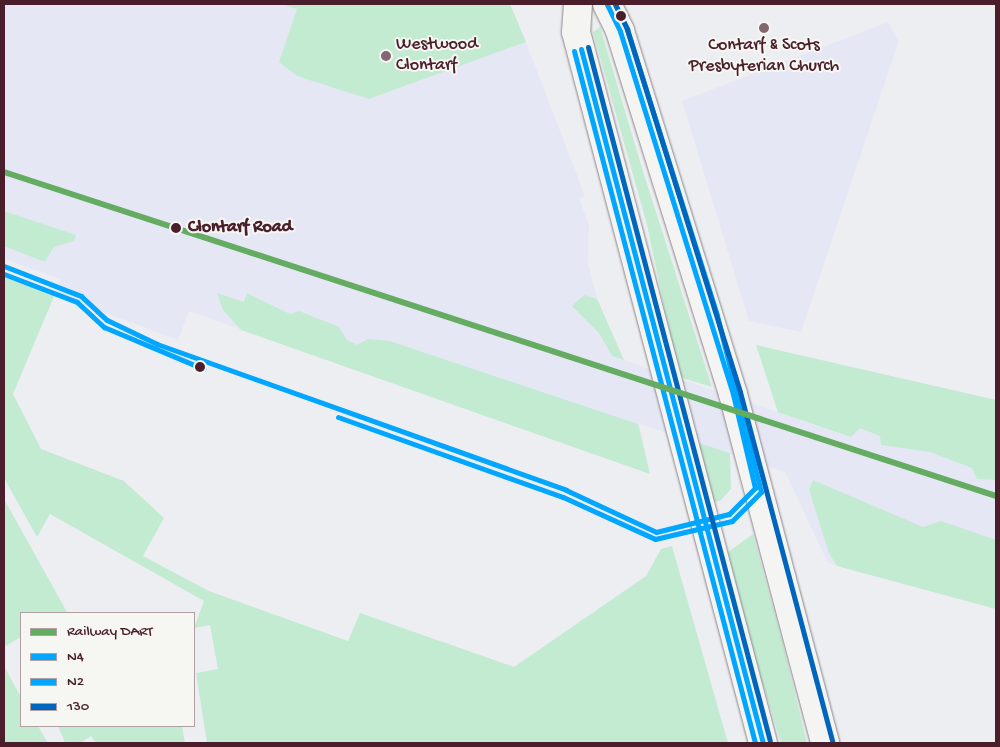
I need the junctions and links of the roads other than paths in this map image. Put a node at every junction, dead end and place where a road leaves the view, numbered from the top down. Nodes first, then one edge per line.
1 (578, 4) edge
2 (607, 4) edge
3 (763, 743) edge
4 (825, 743) edge

1 - 3 main road
2 - 4 main road

